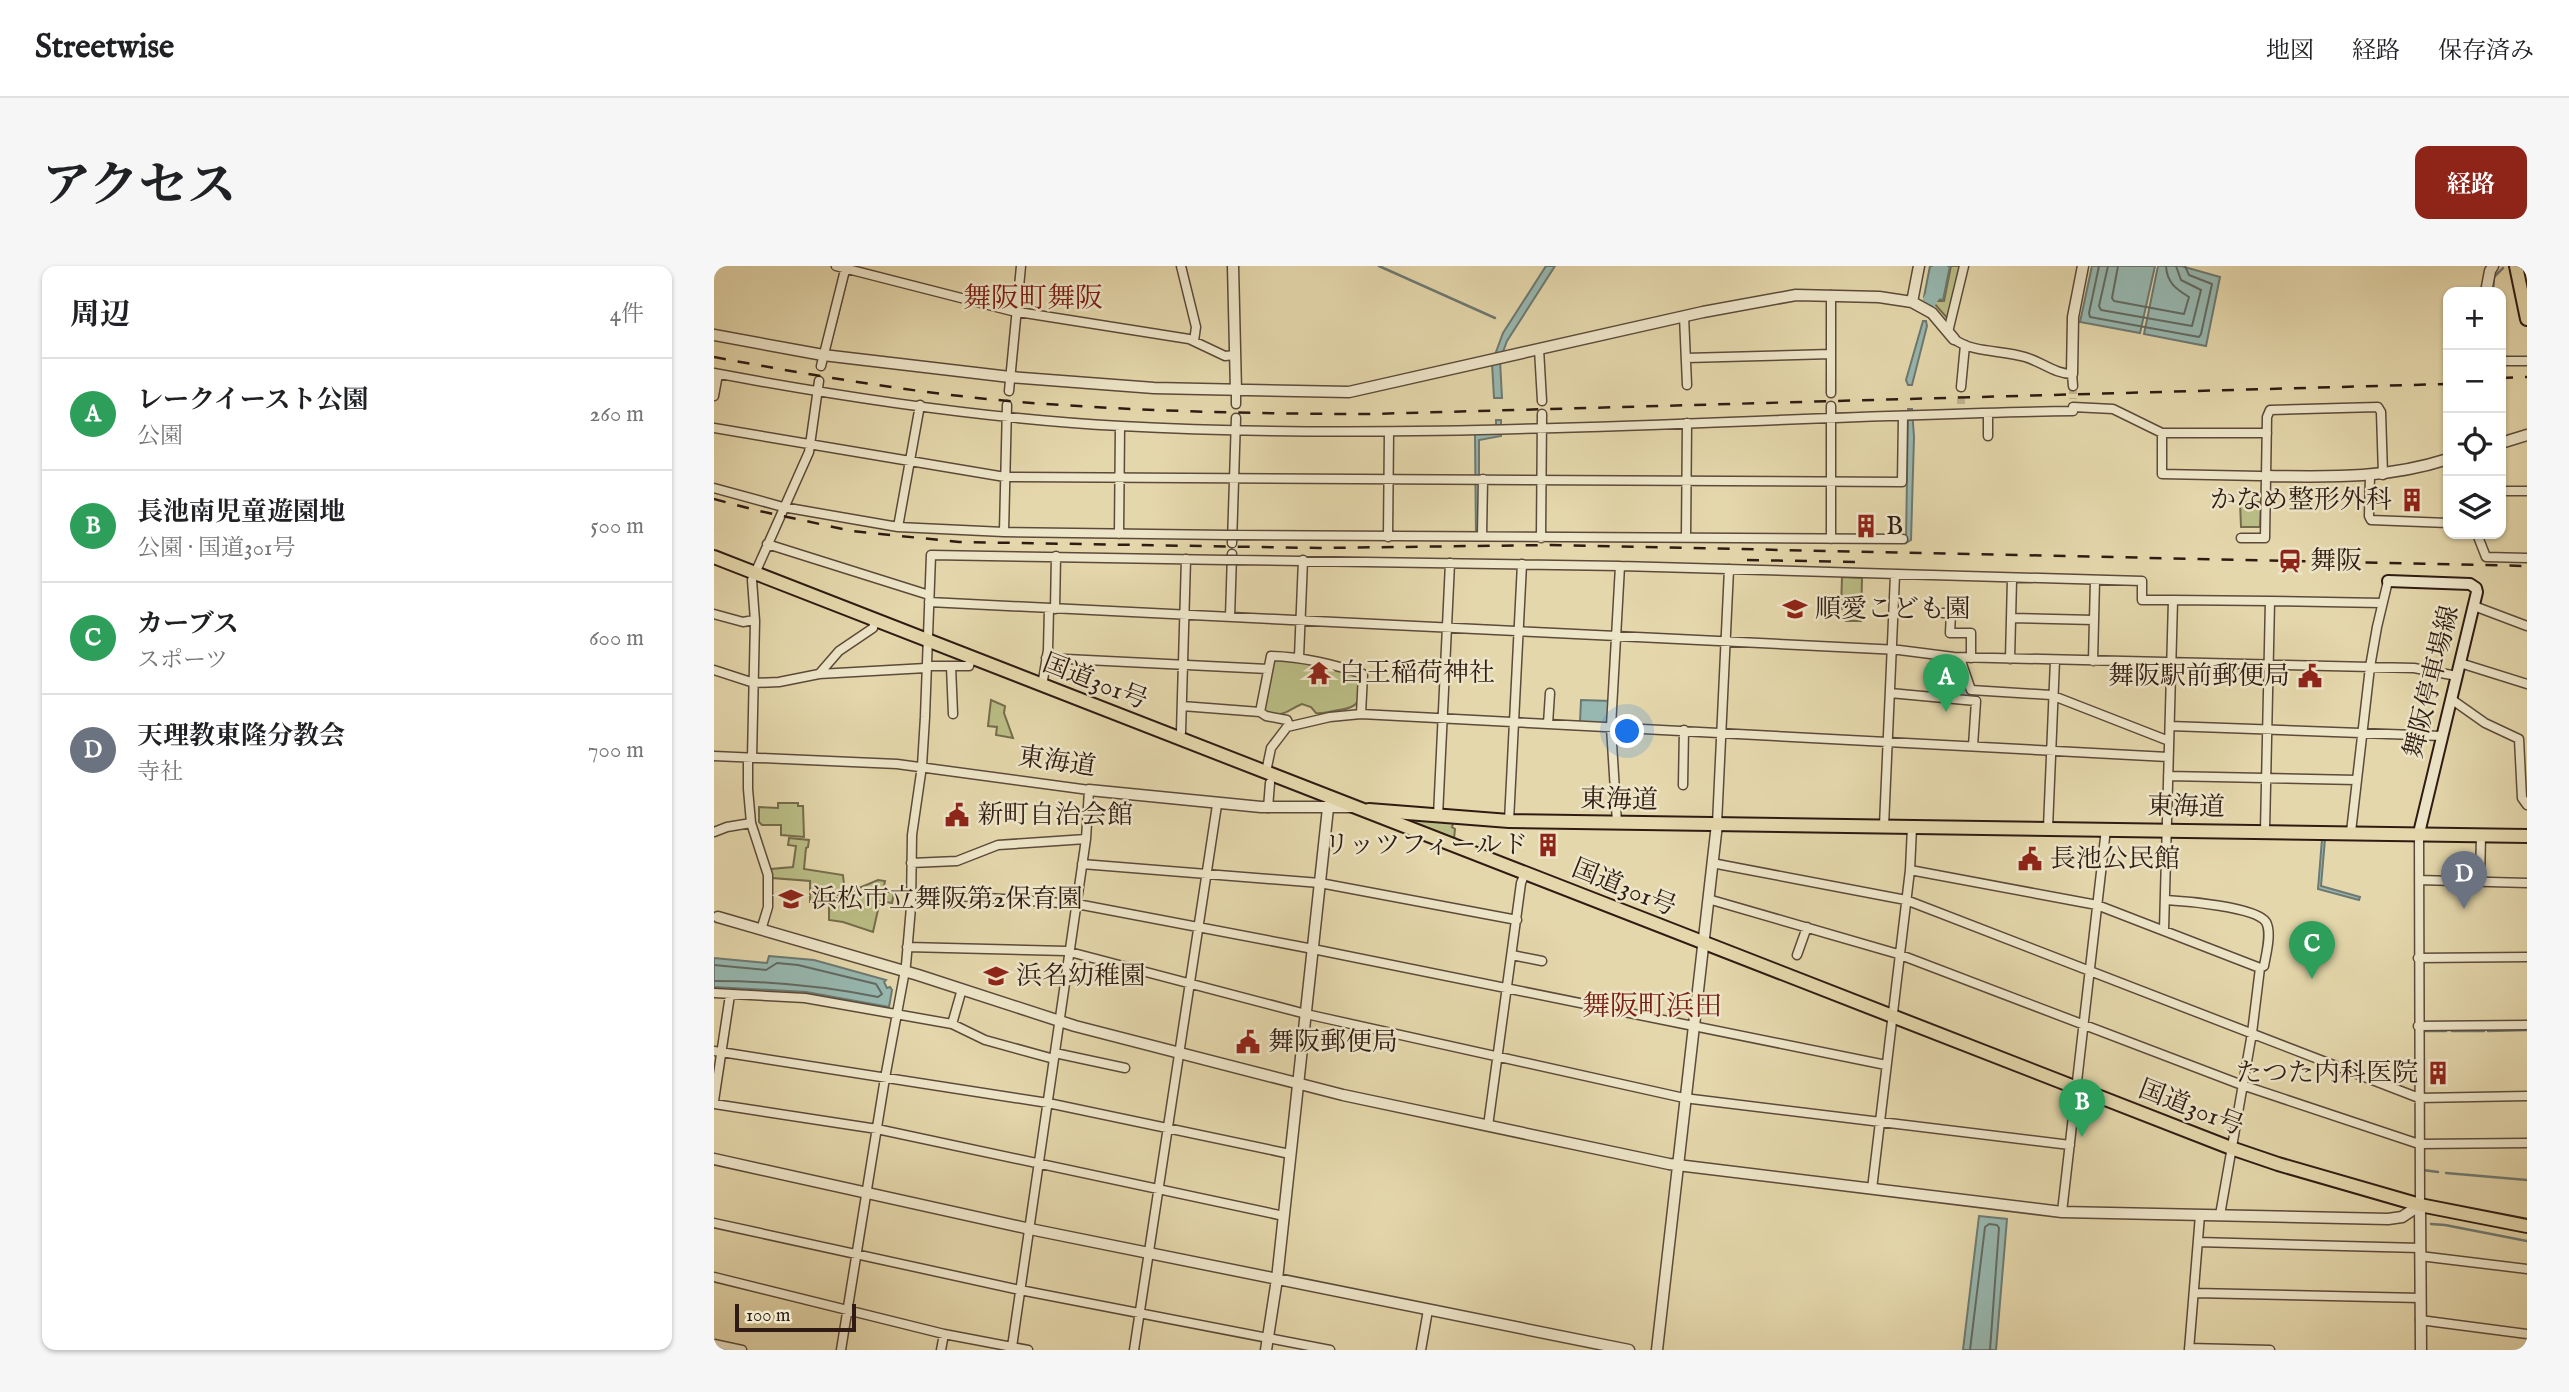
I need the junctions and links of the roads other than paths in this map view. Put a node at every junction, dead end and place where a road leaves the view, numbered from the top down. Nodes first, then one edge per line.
1 (836, 266) edge
2 (1021, 266) edge
3 (1181, 266) edge
4 (1233, 266) edge
5 (1919, 266) edge
6 (1964, 266) edge
7 (2083, 266) edge
8 (2493, 266) edge
9 (2516, 266) edge
10 (846, 267) edge
11 (2487, 287) edge
12 (1831, 295) junction
13 (1912, 302) junction
14 (1016, 311) junction
15 (1684, 316) junction
16 (2527, 319) edge
17 (714, 335) edge
18 (1951, 336) junction
19 (1194, 341) junction
20 (1965, 345) junction
21 (1539, 349) junction
22 (1831, 354) junction
23 (1236, 355) junction
24 (1686, 358) junction
25 (822, 360) junction
26 (2506, 361) edge
27 (2527, 361) edge
28 (716, 373) edge
29 (2073, 374) junction
30 (1010, 377) junction
31 (819, 381) dead end
32 (1687, 385) dead end
33 (2073, 386) tunnel mouth
34 (1961, 387) tunnel mouth
35 (1009, 391) dead end
36 (1236, 391) junction
37 (818, 392) junction
38 (1831, 393) dead end
39 (714, 396) edge
40 (1542, 401) dead end
41 (1236, 404) dead end
42 (1961, 404) tunnel mouth
43 (920, 405) junction
44 (1007, 405) dead end
45 (1831, 406) dead end
46 (1988, 413) junction
47 (1542, 414) dead end
48 (1961, 415) junction
49 (1006, 417) junction
50 (1908, 417) junction
51 (1236, 418) dead end
52 (1831, 419) junction
53 (1687, 423) junction
54 (1120, 426) junction
55 (714, 428) edge
56 (1542, 428) junction
57 (1236, 430) junction
58 (1389, 432) junction
59 (2162, 433) junction
60 (2267, 433) junction
61 (2527, 435) edge
62 (1988, 436) dead end
63 (2506, 441) edge
64 (810, 444) junction
65 (2443, 460) edge
66 (910, 461) junction
67 (2383, 475) junction
68 (2263, 476) junction
69 (2370, 476) junction
70 (1005, 477) junction
71 (1120, 477) junction
72 (1235, 478) junction
73 (1388, 479) junction
74 (1479, 479) junction
75 (1542, 480) junction
76 (1687, 481) junction
77 (1831, 481) junction
78 (714, 488) edge
79 (2506, 491) edge
80 (2527, 491) edge
81 (783, 507) junction
82 (2443, 523) edge
83 (898, 527) junction
84 (1004, 533) junction
85 (1119, 534) junction
86 (1479, 536) junction
87 (1232, 537) junction
88 (1388, 537) junction
89 (1686, 537) junction
90 (1541, 538) junction
91 (1831, 538) junction
92 (2241, 538) dead end
93 (2479, 539) edge
94 (1903, 540) dead end
95 (767, 544) junction
96 (1056, 556) junction
97 (714, 557) edge
98 (1231, 558) junction
99 (2527, 558) edge
100 (1186, 559) junction
101 (1304, 560) junction
102 (1450, 563) junction
103 (1522, 564) junction
104 (1620, 566) junction
105 (1729, 569) junction
106 (753, 574) junction
107 (1895, 575) junction
108 (2012, 579) junction
109 (2095, 580) junction
110 (2388, 582) joint
111 (929, 599) junction
112 (2173, 600) junction
113 (2270, 601) junction
114 (2382, 603) junction
115 (2474, 606) junction
116 (1052, 608) junction
117 (1951, 613) dead end
118 (714, 614) edge
119 (1185, 615) junction
120 (1230, 617) junction
121 (2011, 618) junction
122 (754, 620) junction
123 (2094, 620) junction
124 (875, 621) junction
125 (1300, 621) junction
126 (2527, 626) edge
127 (1447, 628) junction
128 (1518, 631) junction
129 (1616, 636) junction
130 (927, 641) junction
131 (1725, 642) junction
132 (1891, 650) junction
133 (1299, 657) junction
134 (971, 658) junction
135 (1046, 658) junction
136 (1960, 658) junction
137 (1971, 658) junction
138 (2010, 659) junction
139 (2055, 660) junction
140 (2093, 661) junction
141 (2172, 663) junction
142 (2460, 663) junction
143 (1183, 665) junction
144 (2269, 665) junction
145 (951, 666) junction
146 (926, 667) junction
147 (2370, 667) junction
148 (1268, 669) junction
149 (714, 670) edge
150 (819, 674) junction
151 (2457, 676) junction
152 (754, 683) junction
153 (2527, 684) edge
154 (1042, 686) junction
155 (1550, 693) dead end
156 (1890, 693) junction
157 (2053, 696) junction
158 (2451, 699) junction
159 (1182, 706) junction
160 (1260, 712) junction
161 (953, 714) dead end
162 (1361, 714) junction
163 (1443, 718) junction
164 (1514, 722) junction
165 (1548, 724) junction
166 (1289, 726) junction
167 (2170, 726) junction
168 (1611, 727) junction
169 (2268, 729) junction
170 (1684, 730) junction
171 (1721, 731) junction
172 (2362, 732) junction
173 (2442, 736) junction
174 (1179, 739) junction
175 (1888, 741) junction
176 (2169, 741) junction
177 (1973, 746) junction
178 (2051, 751) junction
179 (714, 756) edge
180 (2168, 757) junction
181 (750, 758) junction
182 (922, 766) junction
183 (2168, 776) junction
184 (1268, 777) junction
185 (2267, 778) junction
186 (2357, 780) junction
187 (1683, 785) dead end
188 (1089, 790) junction
189 (1330, 804) junction
190 (1217, 805) junction
191 (2527, 805) edge
192 (1352, 807) junction
193 (1268, 808) junction
194 (1438, 816) junction
195 (1509, 821) junction
196 (751, 823) junction
197 (1617, 823) junction
198 (1717, 824) junction
199 (1884, 826) junction
200 (1912, 827) junction
201 (2048, 828) junction
202 (2106, 829) junction
203 (2167, 830) junction
204 (2265, 831) junction
205 (714, 832) edge
206 (2351, 832) junction
207 (2419, 833) junction
208 (2481, 835) junction
209 (2527, 836) edge
210 (1086, 839) junction
211 (911, 863) junction
212 (1712, 863) junction
213 (1082, 864) junction
214 (1910, 870) junction
215 (1525, 873) junction
216 (1206, 874) junction
217 (2419, 880) junction
218 (2480, 881) junction
219 (1320, 883) junction
220 (2527, 883) edge
221 (911, 893) junction
222 (1708, 899) junction
223 (1906, 900) junction
224 (2166, 900) junction
225 (1077, 904) junction
226 (2097, 905) junction
227 (715, 916) edge
228 (1517, 920) junction
229 (1199, 927) junction
230 (1807, 927) junction
231 (761, 930) junction
232 (2164, 930) junction
233 (1702, 943) junction
234 (907, 947) junction
235 (1313, 949) junction
236 (1070, 951) junction
237 (1898, 954) junction
238 (1512, 955) junction
239 (1797, 955) dead end
240 (2527, 957) edge
241 (2418, 958) junction
242 (1542, 961) dead end
243 (2260, 968) junction
244 (904, 971) junction
245 (2090, 971) junction
246 (1190, 983) junction
247 (1508, 988) junction
248 (962, 989) junction
249 (714, 993) edge
250 (730, 995) junction
251 (896, 1014) junction
252 (1306, 1014) junction
253 (1891, 1016) junction
254 (1060, 1021) junction
255 (952, 1024) junction
256 (2084, 1024) junction
257 (1693, 1026) junction
258 (2418, 1026) junction
259 (2527, 1026) edge
260 (2252, 1033) junction
261 (718, 1051) edge
262 (1179, 1053) junction
263 (1055, 1056) junction
264 (1499, 1057) junction
265 (1886, 1065) junction
266 (1125, 1068) dead end
267 (885, 1077) junction
268 (1298, 1084) junction
269 (2242, 1085) junction
270 (2076, 1088) junction
271 (2527, 1096) edge
272 (1685, 1098) junction
273 (2419, 1098) junction
274 (714, 1102) edge
275 (1048, 1103) junction
276 (1880, 1122) junction
277 (1488, 1126) junction
278 (1168, 1128) junction
279 (877, 1129) junction
280 (2527, 1143) edge
281 (2419, 1144) junction
282 (2070, 1145) junction
283 (2231, 1148) junction
284 (1290, 1154) junction
285 (714, 1159) edge
286 (1039, 1163) junction
287 (1679, 1165) junction
288 (1158, 1189) junction
289 (1872, 1189) junction
290 (866, 1193) junction
291 (2420, 1205) junction
292 (2062, 1212) junction
293 (2200, 1215) junction
294 (2220, 1215) junction
295 (1284, 1216) junction
296 (714, 1223) edge
297 (2527, 1226) edge
298 (1030, 1228) junction
299 (2198, 1242) junction
300 (2420, 1252) junction
301 (1149, 1253) junction
302 (856, 1254) junction
303 (2527, 1269) edge
304 (714, 1277) edge
305 (1277, 1279) junction
306 (1020, 1290) junction
307 (2194, 1293) junction
308 (2420, 1298) junction
309 (847, 1310) junction
310 (1428, 1310) junction
311 (1140, 1313) junction
312 (2420, 1320) junction
313 (944, 1334) junction
314 (2527, 1334) edge
315 (1268, 1338) junction
316 (714, 1344) edge
317 (1575, 1345) edge
318 (1012, 1347) junction
319 (2189, 1349) edge
320 (742, 1350) edge
321 (841, 1350) edge
322 (941, 1350) edge
323 (1028, 1350) edge
324 (1134, 1350) edge
325 (1266, 1350) edge
326 (1329, 1350) edge
327 (1421, 1350) edge
328 (1629, 1350) edge
329 (1657, 1350) edge
330 (2270, 1350) edge
331 (2421, 1350) edge

1 - 10 street
2 - 14 street
3 - 19 street
4 - 23 street
5 - 13 street
6 - 18 street
7 - 29 street
8 - 11 street
9 - 16 main road
10 - 14 street
10 - 25 street
12 - 13 street
12 - 15 street
12 - 22 street
13 - 18 street
14 - 19 street
14 - 30 street
15 - 21 street
15 - 24 street
17 - 25 street
18 - 20 street
19 - 23 street
20 - 29 street
20 - 34 street
21 - 36 street
21 - 40 street
22 - 24 street
22 - 38 street
23 - 36 street
24 - 32 street
25 - 30 street
26 - 27 street
28 - 37 street
28 - 39 street
29 - 33 street
30 - 35 street
30 - 36 street
31 - 37 street
36 - 41 street
37 - 43 street
37 - 64 street
42 - 48 street
43 - 49 street
43 - 66 street
44 - 49 street
45 - 52 street
46 - 48 street
46 - 59 street
46 - 62 street
47 - 56 street
48 - 50 street
49 - 54 street
49 - 70 street
50 - 52 street
50 - 77 street
51 - 57 street
52 - 53 street
52 - 77 street
53 - 56 street
53 - 76 street
54 - 57 street
54 - 71 street
55 - 64 street
56 - 58 street
56 - 75 street
57 - 58 street
57 - 72 street
58 - 73 street
59 - 60 street
59 - 68 street
60 - 67 street
60 - 68 street
61 - 63 street
64 - 66 street
64 - 81 street
65 - 67 street
66 - 70 street
66 - 83 street
67 - 69 street
68 - 69 street
68 - 92 street
69 - 82 street
70 - 71 street
70 - 84 street
71 - 72 street
71 - 85 street
72 - 73 street
72 - 87 street
73 - 74 street
73 - 88 street
74 - 75 street
74 - 86 street
75 - 76 street
75 - 90 street
76 - 77 street
76 - 89 street
77 - 91 street
78 - 81 street
79 - 80 street
81 - 83 street
81 - 95 street
83 - 84 street
84 - 85 street
85 - 87 street
86 - 88 street
86 - 90 street
87 - 88 street
89 - 90 street
89 - 91 street
91 - 94 street
93 - 99 street
95 - 106 street
95 - 111 street
96 - 100 street
96 - 111 street
96 - 116 street
97 - 106 main road, 国道301号
98 - 100 street
98 - 101 street
98 - 120 street
100 - 119 street
101 - 102 street
101 - 125 street
102 - 103 street
102 - 127 street
103 - 104 street
103 - 128 street
104 - 105 street
104 - 129 street
105 - 107 street
105 - 131 street
106 - 122 street
106 - 124 main road, 国道301号
107 - 108 street
107 - 132 street
108 - 109 street
108 - 121 street
109 - 112 street
109 - 123 street
110 - 114 street
110 - 115 main road, 舞阪停車場線
111 - 116 street
111 - 130 street
112 - 113 street
112 - 141 street
113 - 114 street
113 - 144 street
114 - 147 street
115 - 126 street
115 - 142 main road, 舞阪停車場線
116 - 119 street
116 - 135 street
117 - 137 street
118 - 122 street
119 - 120 street
119 - 143 street
120 - 125 street
121 - 123 street
121 - 138 street
122 - 152 street
123 - 140 street
124 - 130 main road, 国道301号
124 - 150 street
125 - 127 street
125 - 133 street
127 - 128 street
127 - 163 street
128 - 129 street
128 - 164 street
129 - 131 street
129 - 168 street
130 - 134 main road, 国道301号
130 - 146 street
131 - 132 street
131 - 171 street
132 - 136 street
132 - 156 street
133 - 148 street
133 - 162 street
134 - 145 street
134 - 154 main road, 国道301号
135 - 143 street
135 - 154 street
136 - 137 street
136 - 157 street
137 - 138 street
138 - 139 street
139 - 140 street
139 - 157 street
140 - 141 street
141 - 144 street
141 - 167 street
142 - 151 main road, 舞阪停車場線
142 - 153 street
143 - 148 street
143 - 159 street
144 - 147 street
144 - 169 street
145 - 146 street
145 - 161 street
146 - 150 street
146 - 182 street
147 - 151 street
147 - 172 street
148 - 160 street
149 - 152 street
150 - 152 street
151 - 158 main road, 舞阪停車場線
152 - 181 street
154 - 174 main road, 国道301号
155 - 165 street
156 - 175 street
156 - 177 street
157 - 176 street
157 - 178 street
158 - 173 main road, 舞阪停車場線
158 - 191 street
159 - 160 street
159 - 174 street
160 - 166 street
162 - 163 street
162 - 166 street
163 - 164 street
163 - 194 street
164 - 165 street
164 - 195 street
165 - 168 street
166 - 184 street
167 - 169 street
167 - 176 street
168 - 170 street
168 - 197 street
169 - 172 street
169 - 185 street
170 - 171 street
170 - 187 street
171 - 175 street
171 - 198 street
172 - 173 street
172 - 186 street
173 - 207 main road, 舞阪停車場線
174 - 184 main road, 国道301号
175 - 177 street
175 - 199 street
176 - 180 street
177 - 178 street
178 - 180 street
178 - 201 street
179 - 181 street, 東海道
180 - 183 street
181 - 182 street, 東海道
181 - 196 street
182 - 188 street, 東海道
182 - 211 street
183 - 185 street
183 - 203 street
184 - 189 main road, 国道301号
184 - 193 street
185 - 186 street
185 - 204 street
186 - 206 street
188 - 190 street, 東海道
188 - 210 street
189 - 192 main road, 国道301号
189 - 193 street, 東海道
189 - 219 street
190 - 193 street, 東海道
190 - 216 street
192 - 194 main road, 東海道
192 - 215 main road, 国道301号
194 - 195 main road, 東海道
195 - 197 main road, 東海道
196 - 205 street
196 - 231 street
197 - 198 main road, 東海道
198 - 199 main road, 東海道
198 - 212 street
199 - 200 main road, 東海道
200 - 201 main road, 東海道
200 - 214 street
201 - 202 main road, 東海道
202 - 203 main road, 東海道
202 - 226 street
203 - 204 main road, 東海道
203 - 224 street
204 - 206 main road, 東海道
206 - 207 main road, 東海道
207 - 208 main road, 東海道
207 - 217 street
208 - 209 main road, 東海道
208 - 218 street
210 - 211 street
210 - 213 street
211 - 221 street
212 - 222 street
212 - 223 street
213 - 216 street
213 - 225 street
214 - 223 street
214 - 226 street
215 - 228 street
215 - 233 main road, 国道301号
216 - 219 street
216 - 229 street
217 - 218 street
217 - 241 street
218 - 220 street
219 - 228 street
219 - 235 street
221 - 225 street
221 - 234 street
222 - 230 street
222 - 233 street
223 - 237 street
223 - 245 street
224 - 232 street
224 - 243 street
225 - 229 street
225 - 236 street
226 - 232 street
226 - 245 street
227 - 231 street
228 - 238 street
229 - 235 street
229 - 246 street
230 - 237 street
230 - 239 street
231 - 244 street
232 - 243 street
233 - 253 main road, 国道301号
233 - 257 street
234 - 236 street
234 - 244 street
235 - 247 street
235 - 252 street
236 - 246 street
236 - 254 street
237 - 253 street
237 - 256 street
238 - 242 street
238 - 247 street
240 - 241 street
241 - 258 street
243 - 260 street
244 - 248 street
244 - 251 street
245 - 256 street
245 - 260 street
246 - 252 street
246 - 262 street
247 - 257 street
247 - 264 street
248 - 254 street
248 - 255 street
249 - 250 street
250 - 251 street
250 - 261 street
251 - 255 street
251 - 267 street
252 - 264 street
252 - 268 street
253 - 265 street
253 - 270 main road, 国道301号
254 - 262 street
254 - 263 street
255 - 263 street
256 - 269 street
256 - 270 street
257 - 265 street
257 - 272 street
258 - 259 street
258 - 273 street
260 - 269 street
260 - 273 street
261 - 267 street
261 - 274 street
262 - 268 street
262 - 278 street
263 - 266 street
263 - 275 street
264 - 272 street
264 - 277 street
265 - 276 street
267 - 275 street
267 - 279 street
268 - 277 street
268 - 284 street
269 - 281 street
269 - 283 street
270 - 282 street
270 - 283 main road, 国道301号
271 - 273 street
272 - 276 street
272 - 287 street
273 - 281 street
274 - 279 street
275 - 278 street
275 - 286 street
276 - 282 street
276 - 289 street
277 - 287 street
278 - 284 street
278 - 288 street
279 - 286 street
279 - 290 street
280 - 281 street
281 - 291 street
282 - 292 street
283 - 291 main road, 国道301号
283 - 294 street
284 - 295 street
285 - 290 street
286 - 288 street
286 - 298 street
287 - 289 street
287 - 329 street
288 - 295 street
288 - 301 street
289 - 292 street
290 - 298 street
290 - 302 street
291 - 294 street
291 - 297 main road, 国道301号
291 - 300 street
292 - 293 street
293 - 294 street
293 - 299 street
295 - 305 street
296 - 302 street
298 - 301 street
298 - 306 street
299 - 300 street
299 - 307 street
300 - 303 street
300 - 308 street
301 - 305 street
301 - 311 street
302 - 306 street
302 - 309 street
304 - 309 street
305 - 310 street
305 - 315 street
306 - 311 street
306 - 318 street
307 - 308 street
307 - 319 street
308 - 312 street
309 - 313 street
309 - 321 street
310 - 317 street
310 - 327 street
311 - 315 street
311 - 324 street
312 - 314 street
312 - 331 street
313 - 318 street
313 - 322 street
315 - 325 street
315 - 326 street
316 - 320 street
317 - 328 street
318 - 323 street
319 - 330 street

